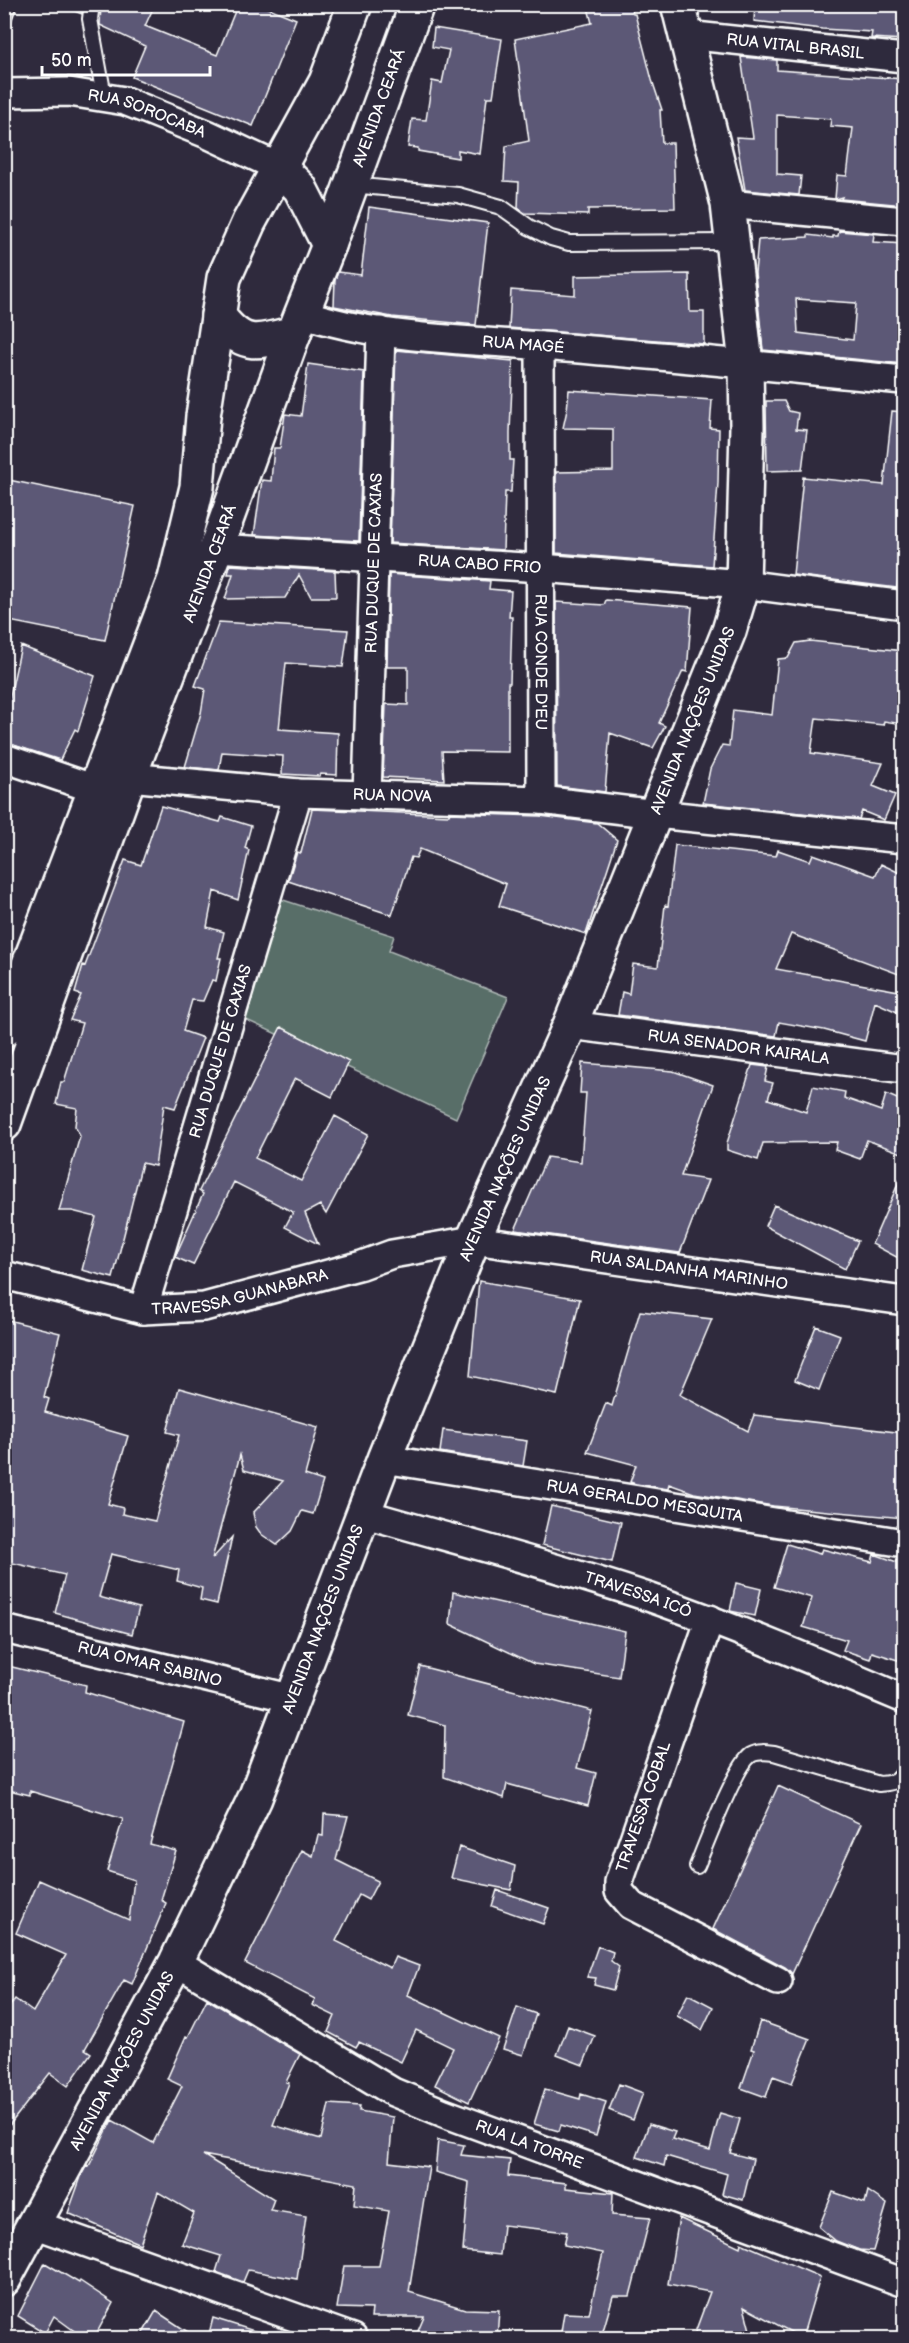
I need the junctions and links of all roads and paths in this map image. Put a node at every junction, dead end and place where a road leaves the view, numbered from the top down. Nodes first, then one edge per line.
1 (9, 4) edge
2 (92, 4) edge
3 (355, 4) edge
4 (417, 4) edge
5 (4, 17) edge
6 (682, 20) edge
7 (904, 58) edge
8 (4, 93) edge
9 (104, 96) junction
10 (280, 168) junction
11 (351, 185) junction
12 (728, 204) junction
13 (904, 221) edge
14 (732, 242) junction
15 (330, 245) junction
16 (218, 315) junction
17 (298, 323) junction
18 (381, 331) junction
19 (540, 345) junction
20 (746, 364) junction
21 (904, 380) edge
22 (216, 548) junction
23 (375, 559) junction
24 (541, 568) junction
25 (743, 584) junction
26 (904, 605) edge
27 (4, 758) edge
28 (129, 777) junction
29 (95, 789) junction
30 (298, 793) junction
31 (367, 795) junction
32 (541, 800) junction
33 (656, 814) junction
34 (904, 839) edge
35 (570, 1025) junction
36 (4, 1030) edge
37 (904, 1069) edge
38 (4, 1124) edge
39 (473, 1240) junction
40 (4, 1275) edge
41 (904, 1301) edge
42 (143, 1310) junction
43 (384, 1459) junction
44 (362, 1514) junction
45 (904, 1543) edge
46 (710, 1619) junction
47 (4, 1629) edge
48 (294, 1699) junction
49 (904, 1699) edge
50 (904, 1771) edge
51 (697, 1866) dead end
52 (176, 1962) junction
53 (778, 1981) dead end
54 (34, 2224) junction
55 (4, 2279) edge
56 (904, 2283) edge
57 (353, 2338) edge

1 - 5 lane
2 - 9 lane
3 - 10 main road, AVENIDA CEARÁ
4 - 11 main road, AVENIDA CEARÁ
6 - 7 street, RUA VITAL BRASIL
6 - 12 main road, AVENIDA NAÇÕES UNIDAS
8 - 9 street, RUA SOROCABA
9 - 10 street, RUA SOROCABA
10 - 15 main road
10 - 16 main road, AVENIDA CEARÁ
11 - 14 lane
11 - 15 main road, AVENIDA CEARÁ
12 - 13 street
12 - 14 main road, AVENIDA NAÇÕES UNIDAS
14 - 20 main road, AVENIDA NAÇÕES UNIDAS
15 - 17 main road, AVENIDA CEARÁ
16 - 17 main road
16 - 29 main road, AVENIDA CEARÁ
17 - 18 street, RUA MAGÉ
17 - 22 main road, AVENIDA CEARÁ
18 - 19 street, RUA MAGÉ
18 - 23 street, RUA DUQUE DE CAXIAS
19 - 20 street, RUA MAGÉ
19 - 24 street, RUA CONDE D'EU
20 - 21 street, RUA MAGÉ
20 - 25 main road, AVENIDA NAÇÕES UNIDAS
22 - 23 street, RUA CABO FRIO
22 - 28 main road, AVENIDA CEARÁ
23 - 24 street, RUA CABO FRIO
23 - 31 street, RUA DUQUE DE CAXIAS
24 - 25 street, RUA CABO FRIO
24 - 32 street, RUA CONDE D'EU
25 - 26 street, RUA CABO FRIO
25 - 33 main road, AVENIDA NAÇÕES UNIDAS
27 - 29 street
28 - 30 street, RUA NOVA
28 - 38 main road, AVENIDA CEARÁ
29 - 36 main road, AVENIDA CEARÁ
30 - 31 street, RUA NOVA
30 - 42 street, RUA DUQUE DE CAXIAS
31 - 32 street, RUA NOVA
32 - 33 street, RUA NOVA
33 - 34 street, RUA NOVA
33 - 35 main road, AVENIDA NAÇÕES UNIDAS
35 - 37 street, RUA SENADOR KAIRALA
35 - 39 main road, AVENIDA NAÇÕES UNIDAS
39 - 41 street, RUA SALDANHA MARINHO
39 - 42 street, TRAVESSA GUANABARA
39 - 43 main road, AVENIDA NAÇÕES UNIDAS
40 - 42 street, TRAVESSA GUANABARA
43 - 44 main road, AVENIDA NAÇÕES UNIDAS
43 - 45 street, RUA GERALDO MESQUITA
44 - 46 street, TRAVESSA ICÓ
44 - 48 main road, AVENIDA NAÇÕES UNIDAS
46 - 49 street, TRAVESSA ICÓ
46 - 53 street, TRAVESSA COBAL
47 - 48 street, RUA OMAR SABINO
48 - 52 main road, AVENIDA NAÇÕES UNIDAS
50 - 51 lane
52 - 54 main road, AVENIDA NAÇÕES UNIDAS
52 - 56 street, RUA LA TORRE
54 - 55 main road, AVENIDA NAÇÕES UNIDAS
54 - 57 street

